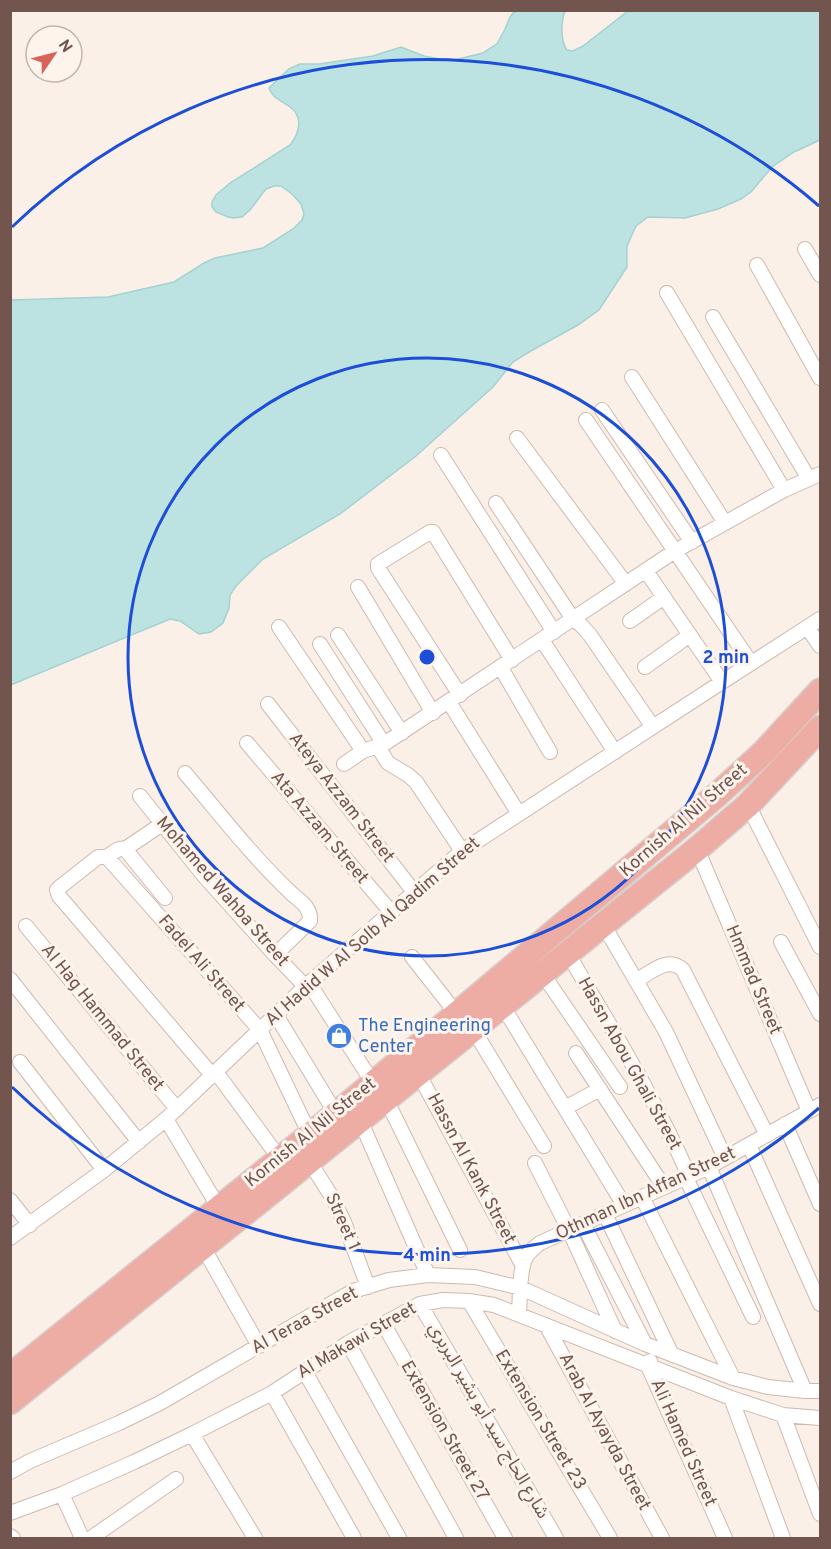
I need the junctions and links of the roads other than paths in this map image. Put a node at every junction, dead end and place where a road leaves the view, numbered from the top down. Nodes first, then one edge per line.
1 (806, 249) dead end
2 (757, 266) dead end
3 (820, 276) edge
4 (667, 293) dead end
5 (712, 317) dead end
6 (632, 377) dead end
7 (820, 378) edge
8 (602, 410) dead end
9 (586, 420) dead end
10 (517, 438) dead end
11 (441, 455) dead end
12 (815, 477) edge
13 (784, 490) junction
14 (496, 503) dead end
15 (725, 523) junction
16 (692, 542) junction
17 (675, 551) junction
18 (646, 570) junction
19 (626, 584) junction
20 (357, 587) dead end
21 (664, 597) junction
22 (573, 619) junction
23 (820, 619) edge
24 (630, 621) dead end
25 (279, 627) dead end
26 (807, 627) junction
27 (690, 635) junction
28 (338, 636) dead end
29 (548, 636) junction
30 (320, 644) dead end
31 (820, 646) edge
32 (751, 663) junction
33 (506, 664) junction
34 (645, 667) dead end
35 (722, 682) junction
36 (820, 691) edge
37 (454, 699) junction
38 (268, 704) dead end
39 (433, 713) junction
40 (653, 727) junction
41 (820, 728) edge
42 (402, 733) junction
43 (247, 743) dead end
44 (381, 746) junction
45 (363, 751) junction
46 (550, 752) dead end
47 (615, 752) junction
48 (344, 764) dead end
49 (185, 773) dead end
50 (140, 796) dead end
51 (748, 805) junction
52 (519, 814) junction
53 (162, 824) junction
54 (125, 849) junction
55 (697, 849) junction
56 (462, 851) junction
57 (107, 857) junction
58 (414, 892) junction
59 (165, 898) dead end
60 (391, 912) junction
61 (603, 924) junction
62 (26, 926) dead end
63 (781, 942) dead end
64 (820, 944) edge
65 (567, 952) junction
66 (275, 955) junction
67 (412, 957) dead end
68 (542, 973) junction
69 (10, 979) edge
70 (636, 981) junction
71 (307, 985) junction
72 (502, 1005) junction
73 (820, 1014) edge
74 (276, 1015) junction
75 (458, 1027) junction
76 (260, 1030) junction
77 (576, 1053) dead end
78 (20, 1062) dead end
79 (418, 1073) junction
80 (214, 1074) junction
81 (620, 1087) dead end
82 (600, 1089) junction
83 (380, 1091) junction
84 (565, 1108) junction
85 (815, 1108) edge
86 (177, 1109) junction
87 (336, 1114) junction
88 (166, 1119) junction
89 (360, 1120) junction
90 (785, 1124) junction
91 (310, 1135) junction
92 (767, 1135) junction
93 (139, 1142) junction
94 (749, 1145) junction
95 (544, 1146) dead end
96 (725, 1158) junction
97 (280, 1159) junction
98 (309, 1161) junction
99 (535, 1163) dead end
100 (710, 1167) junction
101 (104, 1170) junction
102 (687, 1177) junction
103 (664, 1187) junction
104 (642, 1197) junction
105 (10, 1200) edge
106 (820, 1204) edge
107 (624, 1205) junction
108 (219, 1208) junction
109 (605, 1214) junction
110 (583, 1224) junction
111 (30, 1225) junction
112 (569, 1230) junction
113 (10, 1238) edge
114 (203, 1247) junction
115 (460, 1250) dead end
116 (523, 1266) junction
117 (428, 1275) junction
118 (368, 1287) junction
119 (521, 1288) junction
120 (469, 1301) junction
121 (420, 1304) junction
122 (820, 1304) edge
123 (519, 1315) junction
124 (753, 1317) dead end
125 (383, 1323) junction
126 (546, 1325) junction
127 (615, 1331) junction
128 (348, 1343) junction
129 (259, 1346) junction
130 (650, 1346) junction
131 (672, 1355) junction
132 (648, 1366) junction
133 (304, 1370) junction
134 (714, 1371) junction
135 (10, 1376) edge
136 (733, 1377) junction
137 (707, 1389) junction
138 (805, 1391) junction
139 (820, 1391) edge
140 (272, 1393) junction
141 (731, 1398) junction
142 (10, 1402) edge
143 (783, 1415) junction
144 (820, 1418) edge
145 (192, 1434) junction
146 (10, 1472) edge
147 (177, 1479) dead end
148 (62, 1494) junction
149 (10, 1513) edge
150 (820, 1514) edge
151 (82, 1539) edge
152 (91, 1539) edge
153 (255, 1539) edge
154 (354, 1539) edge
155 (399, 1539) edge
156 (456, 1539) edge
157 (505, 1539) edge
158 (556, 1539) edge
159 (610, 1539) edge
160 (662, 1539) edge
161 (725, 1539) edge
162 (783, 1539) edge

1 - 3 street
2 - 7 street
4 - 13 street
5 - 12 street
6 - 15 street
8 - 16 street
9 - 17 street
10 - 19 street
11 - 29 street
12 - 13 street
13 - 15 street
14 - 22 street
15 - 16 street
16 - 17 street
17 - 18 street
17 - 32 street
18 - 19 street
18 - 21 street
19 - 22 street
20 - 39 street
21 - 24 street
21 - 27 street
22 - 29 street
22 - 40 street
23 - 26 street, Al Hadid W Al Solb Al Qadim Street
25 - 45 street
26 - 31 street
26 - 32 street, Al Hadid W Al Solb Al Qadim Street
27 - 34 street
27 - 35 street
28 - 42 street
29 - 33 street
29 - 47 street
30 - 44 street
32 - 35 street, Al Hadid W Al Solb Al Qadim Street
33 - 37 street
33 - 37 street
33 - 46 street
35 - 40 street, Al Hadid W Al Solb Al Qadim Street
36 - 75 highway, Kornish Al Nil Street
37 - 39 street
37 - 52 street
38 - 58 street, Ateya Azzam Street
39 - 42 street
40 - 47 street, Al Hadid W Al Solb Al Qadim Street
41 - 51 highway, Kornish Al Nil Street
42 - 44 street
43 - 60 street, Ata Azzam Street
44 - 45 street
44 - 56 street
45 - 48 street
47 - 52 street, Al Hadid W Al Solb Al Qadim Street
49 - 66 street
50 - 53 street, Mohamed Wahba Street
51 - 55 highway, Kornish Al Nil Street
51 - 64 street
52 - 56 street, Al Hadid W Al Solb Al Qadim Street
53 - 54 street
53 - 66 street, Mohamed Wahba Street
54 - 57 street
54 - 59 street
55 - 61 highway, Kornish Al Nil Street
55 - 85 street, Hmmad Street
56 - 58 street, Al Hadid W Al Solb Al Qadim Street
57 - 76 street, Fadel Ali Street
57 - 80 street
58 - 60 street, Al Hadid W Al Solb Al Qadim Street
60 - 71 street, Al Hadid W Al Solb Al Qadim Street
61 - 65 highway, Kornish Al Nil Street
61 - 70 street
62 - 86 street, Al Hag Hammad Street
63 - 73 street
65 - 68 highway, Kornish Al Nil Street
65 - 102 street, Hassn Abou Ghali Street
66 - 71 street, Mohamed Wahba Street
67 - 75 street
68 - 72 highway, Kornish Al Nil Street
68 - 81 street
69 - 93 street
70 - 92 street
70 - 96 street
71 - 74 street, Al Hadid W Al Solb Al Qadim Street
71 - 83 street, Mohamed Wahba Street
72 - 75 highway, Kornish Al Nil Street
72 - 84 street
74 - 76 street, Al Hadid W Al Solb Al Qadim Street
74 - 87 street
75 - 79 highway, Kornish Al Nil Street
75 - 83 highway, Kornish Al Nil Street
75 - 95 street
76 - 80 street, Al Hadid W Al Solb Al Qadim Street
76 - 91 street, Fadel Ali Street
77 - 82 street
78 - 101 street
79 - 83 highway, Kornish Al Nil Street
79 - 116 street, Hassn Al Kank Street
80 - 86 street, Al Hadid W Al Solb Al Qadim Street
80 - 97 street
82 - 84 street
82 - 103 street
83 - 87 highway, Kornish Al Nil Street
83 - 89 highway, Kornish Al Nil Street
83 - 115 street, Mohamed Wahba Street
84 - 107 street
85 - 90 street, Othman Ibn Affan Street
86 - 88 street, Al Hadid W Al Solb Al Qadim Street
87 - 91 highway, Kornish Al Nil Street
88 - 93 street, Al Hadid W Al Solb Al Qadim Street
88 - 108 street
89 - 98 highway, Kornish Al Nil Street
89 - 117 street
90 - 92 street, Othman Ibn Affan Street
90 - 106 street
91 - 97 highway, Kornish Al Nil Street
92 - 94 street, Othman Ibn Affan Street
93 - 101 street, Al Hadid W Al Solb Al Qadim Street
94 - 96 street, Othman Ibn Affan Street
94 - 122 street
96 - 100 street, Othman Ibn Affan Street
97 - 108 highway, Kornish Al Nil Street
98 - 114 highway, Kornish Al Nil Street
98 - 118 street, Street 1
99 - 112 street
100 - 102 street, Othman Ibn Affan Street
100 - 138 street
101 - 111 street, Al Hadid W Al Solb Al Qadim Street
102 - 103 street, Othman Ibn Affan Street
102 - 124 street, Hassn Abou Ghali Street
103 - 104 street, Othman Ibn Affan Street
104 - 107 street, Othman Ibn Affan Street
104 - 136 street
105 - 111 street
107 - 109 street, Othman Ibn Affan Street
108 - 135 highway, Kornish Al Nil Street
109 - 110 street, Othman Ibn Affan Street
109 - 131 street
110 - 112 street, Othman Ibn Affan Street
110 - 130 street
111 - 113 street, Al Hadid W Al Solb Al Qadim Street
112 - 116 street, Othman Ibn Affan Street
112 - 127 street
114 - 129 street
114 - 142 highway, Kornish Al Nil Street
116 - 119 street
117 - 118 street, Al Teraa Street
117 - 119 street, Al Teraa Street
118 - 129 street, Al Teraa Street
119 - 123 street
119 - 127 street, Al Teraa Street
120 - 121 street, Al Makawi Street
120 - 123 street, Al Makawi Street
120 - 159 street, Extension Street 23
121 - 125 street, Al Makawi Street
121 - 158 street, شارع الحاج سيد أبو بشير البربري
123 - 126 street, Al Makawi Street
125 - 128 street, Al Makawi Street
125 - 157 street, Extension Street 27
126 - 132 street, Al Makawi Street
126 - 160 street, Arab Al Ayayda Street
127 - 130 street, Al Teraa Street
128 - 133 street, Al Makawi Street
128 - 156 street
129 - 146 street, Al Teraa Street
130 - 131 street, Al Teraa Street
130 - 132 street, Ali Hamed Street
131 - 134 street, Al Teraa Street
132 - 137 street, Al Makawi Street
132 - 161 street, Ali Hamed Street
133 - 140 street, Al Makawi Street
133 - 155 street
134 - 136 street, Al Teraa Street
134 - 137 street
136 - 138 street, Al Teraa Street
137 - 141 street, Al Makawi Street
138 - 139 street, Al Teraa Street
140 - 145 street, Al Makawi Street
140 - 154 street
141 - 143 street, Al Makawi Street
141 - 162 street
143 - 144 street, Al Makawi Street
143 - 150 street
145 - 148 street, Al Makawi Street
145 - 153 street
147 - 152 street
148 - 149 street, Al Makawi Street
148 - 151 street

